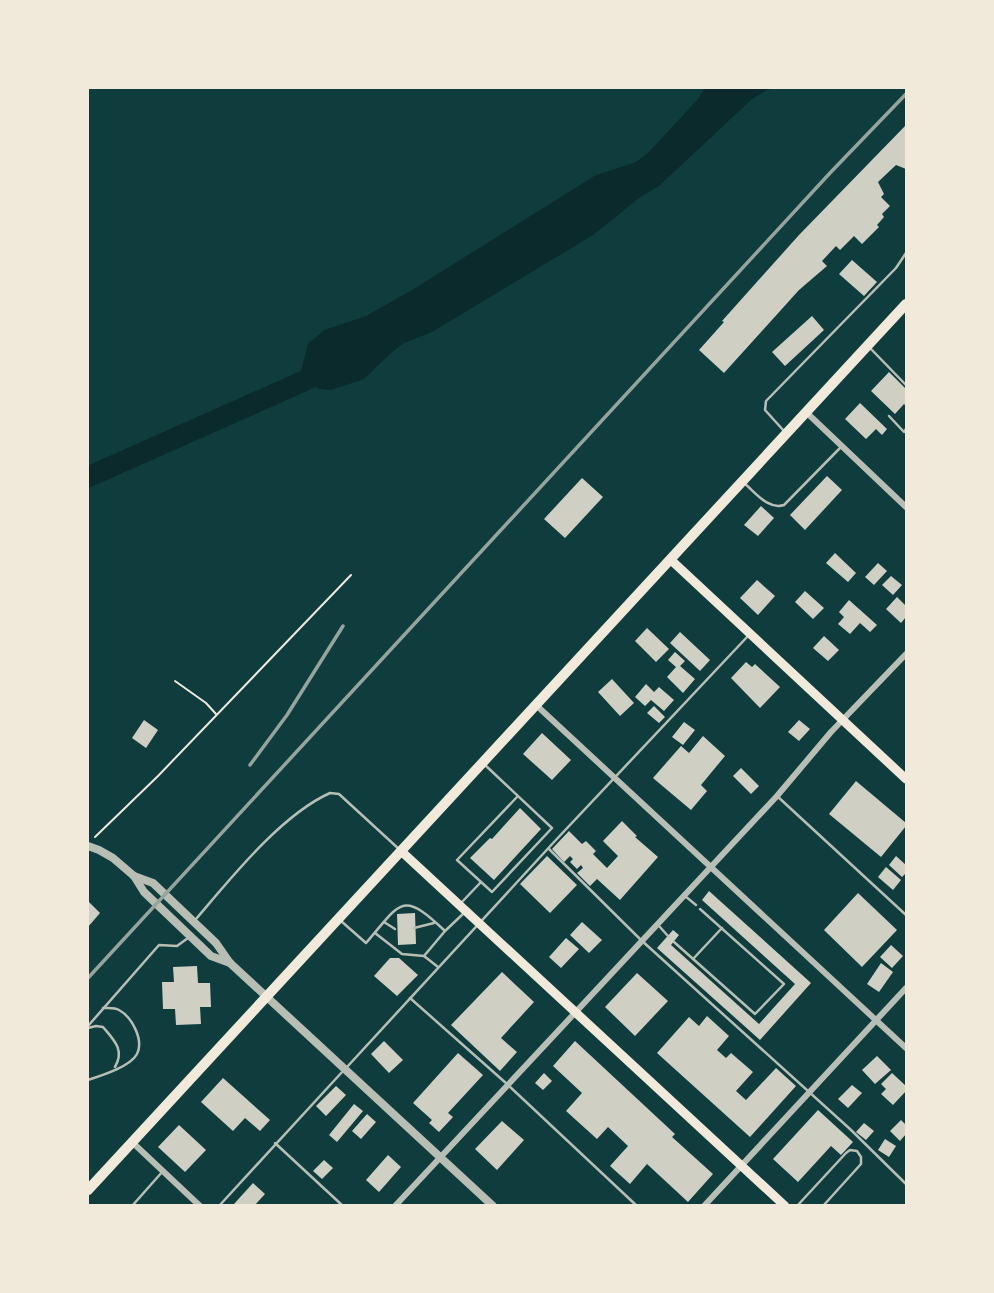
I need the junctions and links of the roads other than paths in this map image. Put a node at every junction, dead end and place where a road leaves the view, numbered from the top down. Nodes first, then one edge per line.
1 (906, 253) edge
2 (906, 304) edge
3 (867, 346) junction
4 (906, 386) edge
5 (806, 412) junction
6 (889, 416) dead end
7 (906, 429) edge
8 (786, 433) junction
9 (842, 446) junction
10 (742, 481) junction
11 (906, 507) edge
12 (671, 560) junction
13 (750, 634) junction
14 (906, 654) edge
15 (536, 705) junction
16 (843, 720) junction
17 (482, 763) junction
18 (616, 779) junction
19 (906, 779) edge
20 (777, 796) junction
21 (517, 797) junction
22 (88, 845) edge
23 (548, 849) junction
24 (401, 851) junction
25 (711, 867) junction
26 (134, 876) junction
27 (481, 882) junction
28 (684, 895) junction
29 (696, 905) dead end
30 (462, 909) junction
31 (700, 909) dead end
32 (906, 915) edge
33 (338, 918) junction
34 (194, 921) junction
35 (384, 922) junction
36 (436, 922) junction
37 (656, 923) junction
38 (478, 924) junction
39 (414, 928) dead end
40 (722, 928) junction
41 (396, 929) dead end
42 (445, 931) junction
43 (375, 933) junction
44 (190, 936) junction
45 (668, 936) dead end
46 (641, 940) junction
47 (674, 942) dead end
48 (424, 956) junction
49 (693, 958) junction
50 (230, 963) junction
51 (438, 967) junction
52 (906, 988) edge
53 (267, 996) junction
54 (410, 998) junction
55 (103, 1009) junction
56 (575, 1012) junction
57 (877, 1021) junction
58 (88, 1027) edge
59 (906, 1048) edge
60 (345, 1069) junction
61 (113, 1070) junction
62 (88, 1080) edge
63 (507, 1084) junction
64 (809, 1092) junction
65 (132, 1142) junction
66 (275, 1143) junction
67 (440, 1157) junction
68 (742, 1165) junction
69 (163, 1171) junction
70 (906, 1184) edge
71 (88, 1190) edge
72 (132, 1206) edge
73 (200, 1206) edge
74 (219, 1206) edge
75 (343, 1206) edge
76 (395, 1206) edge
77 (493, 1206) edge
78 (637, 1206) edge
79 (704, 1206) edge
80 (785, 1206) edge
81 (797, 1206) edge
82 (823, 1206) edge

1 - 8 lane
2 - 3 main road
3 - 4 lane
3 - 5 main road
5 - 8 main road
5 - 9 street
6 - 7 lane
8 - 10 main road
9 - 10 lane
9 - 11 street
10 - 12 main road
12 - 13 main road
12 - 15 main road
13 - 16 main road
13 - 18 lane
14 - 16 street
15 - 17 main road
15 - 18 street
16 - 19 main road
16 - 20 street
17 - 21 lane
17 - 24 main road
18 - 23 lane
18 - 25 street
20 - 25 street
20 - 32 lane
21 - 27 lane
21 - 27 lane
22 - 26 street
23 - 38 lane
23 - 46 lane
24 - 30 main road
24 - 33 main road
24 - 34 lane
25 - 28 street
25 - 57 street
26 - 34 street
26 - 44 street
27 - 30 lane
28 - 29 lane
28 - 37 street
30 - 38 main road
30 - 42 lane
31 - 40 lane
33 - 43 lane
33 - 53 main road
34 - 50 street
35 - 36 lane
35 - 41 lane
35 - 43 lane
36 - 39 lane
36 - 42 lane
37 - 45 lane
37 - 46 street
38 - 51 lane
38 - 56 main road
40 - 49 lane
40 - 49 lane
42 - 48 lane
43 - 48 lane
44 - 50 street
44 - 55 lane
46 - 56 street
46 - 64 lane
47 - 49 lane
48 - 51 lane
50 - 53 street
51 - 54 lane
52 - 57 street
53 - 60 street
53 - 65 main road
54 - 60 lane
54 - 63 lane
55 - 58 lane
55 - 61 lane
56 - 63 street
56 - 68 main road
57 - 59 street
57 - 64 street
58 - 61 lane
60 - 66 lane
60 - 67 street
61 - 62 lane
63 - 67 street
63 - 78 lane
64 - 68 street
64 - 70 lane
65 - 69 street
65 - 71 main road
66 - 74 lane
66 - 75 lane
67 - 76 street
67 - 77 street
68 - 79 street
68 - 80 main road
69 - 72 lane
69 - 73 street
81 - 82 lane

